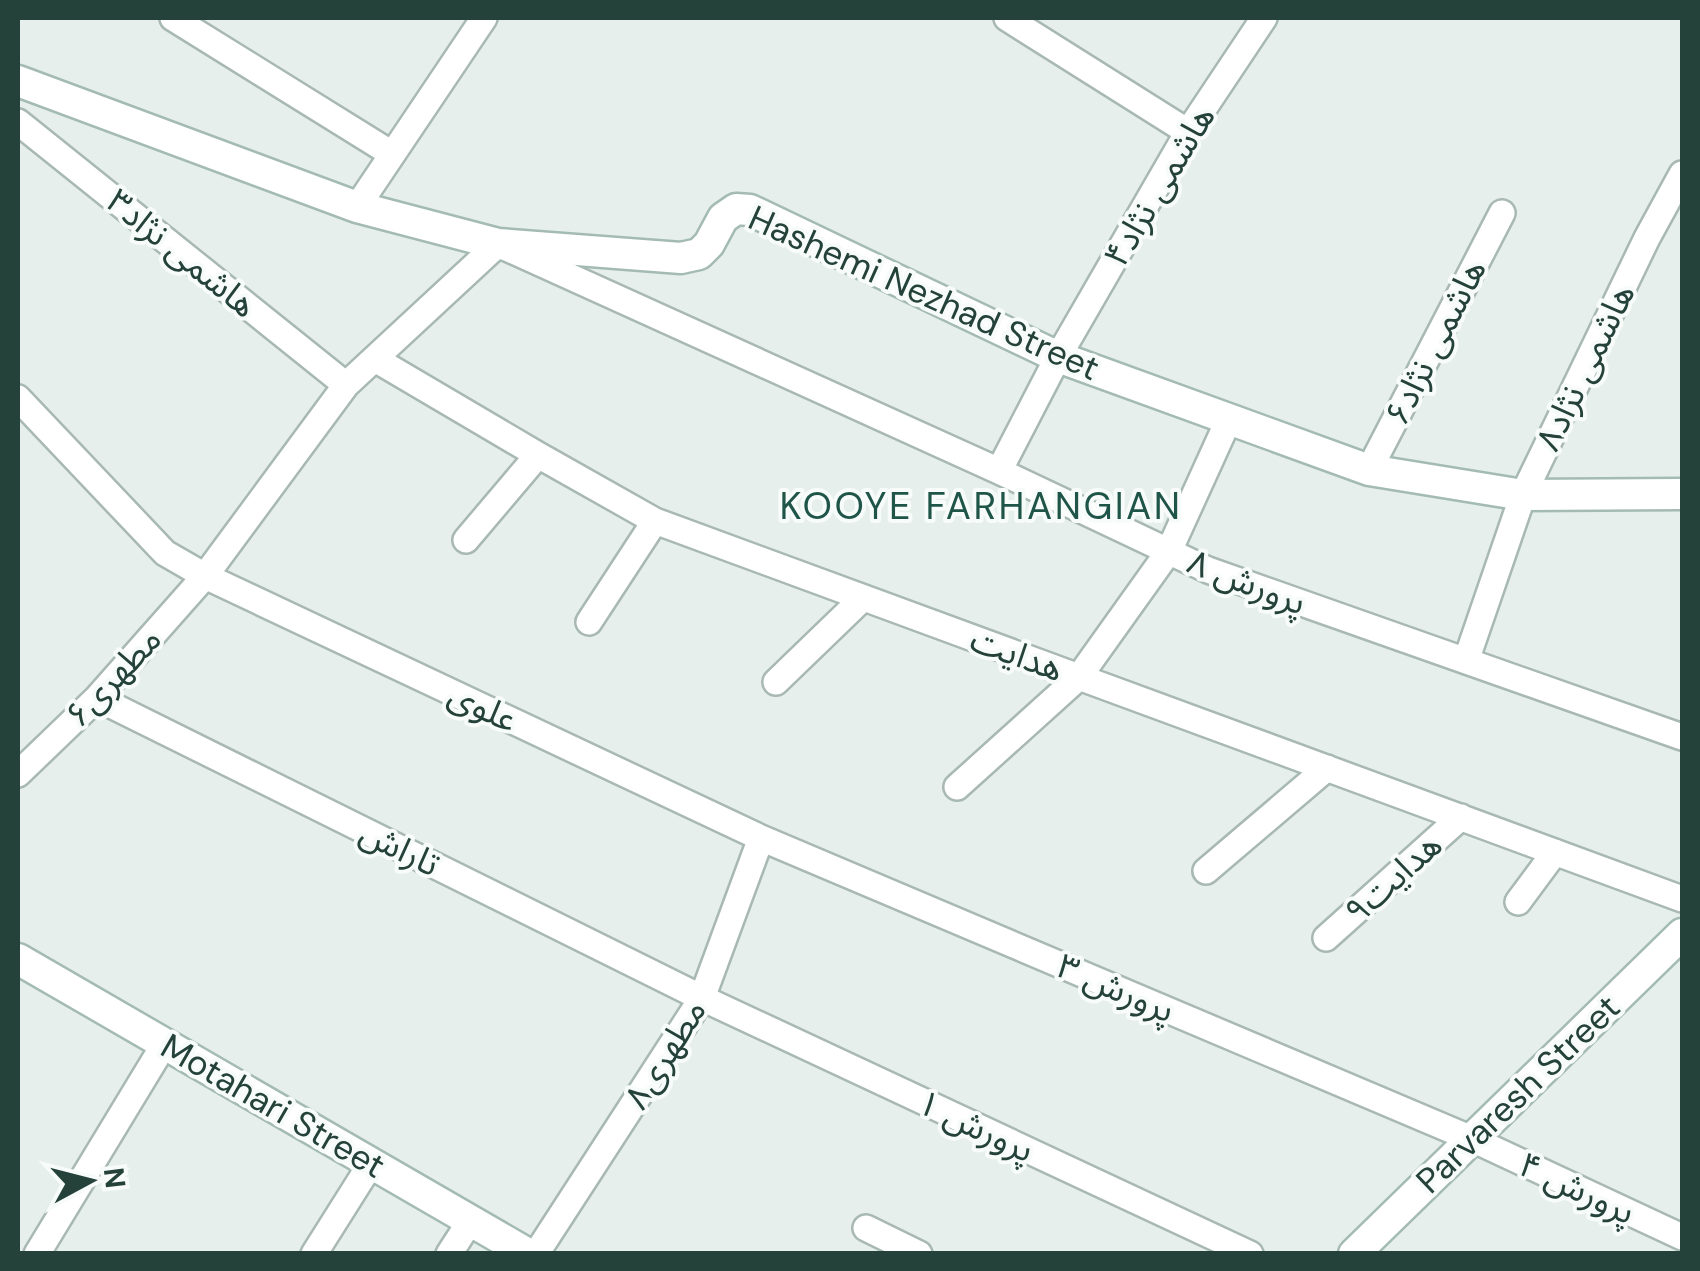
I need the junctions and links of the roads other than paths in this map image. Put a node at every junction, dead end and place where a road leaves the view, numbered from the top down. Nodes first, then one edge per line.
1 (174, 18) edge
2 (484, 18) edge
3 (1007, 18) edge
4 (1264, 18) edge
5 (18, 81) edge
6 (18, 122) edge
7 (1188, 132) junction
8 (392, 154) junction
9 (1682, 174) edge
10 (356, 206) junction
11 (1502, 213) dead end
12 (498, 244) junction
13 (375, 358) junction
14 (1058, 358) junction
15 (346, 385) junction
16 (18, 398) edge
17 (1229, 419) junction
18 (538, 455) junction
19 (1368, 470) junction
20 (999, 471) junction
21 (1682, 494) edge
22 (1523, 496) junction
23 (655, 521) junction
24 (466, 540) dead end
25 (1169, 552) junction
26 (205, 576) junction
27 (863, 598) junction
28 (589, 622) dead end
29 (1466, 661) junction
30 (1079, 677) junction
31 (776, 682) dead end
32 (97, 698) junction
33 (1682, 737) edge
34 (1327, 768) junction
35 (18, 774) edge
36 (957, 787) dead end
37 (1460, 817) junction
38 (761, 838) junction
39 (1555, 852) junction
40 (1206, 872) dead end
41 (1682, 899) edge
42 (1518, 902) dead end
43 (1682, 934) edge
44 (1326, 938) dead end
45 (18, 959) edge
46 (702, 998) junction
47 (165, 1043) junction
48 (1472, 1139) junction
49 (372, 1162) junction
50 (471, 1220) junction
51 (866, 1228) dead end
52 (1682, 1237) edge
53 (37, 1254) edge
54 (314, 1254) edge
55 (449, 1254) edge
56 (528, 1254) edge
57 (536, 1254) edge
58 (919, 1254) edge
59 (1250, 1254) edge
60 (1354, 1254) edge

1 - 8 street
2 - 8 street
3 - 7 street
4 - 7 street, هاشمی نژاد۴
5 - 10 street, Hashemi Nezhad Street
6 - 15 street, هاشمی نژاد۳
7 - 14 street, هاشمی نژاد۴
8 - 10 street
9 - 22 street, هاشمی نژاد۸
10 - 12 street, Hashemi Nezhad Street
11 - 19 street, هاشمی نژاد۶
12 - 13 street, مطهری۶
12 - 14 street, Hashemi Nezhad Street
12 - 20 street, پرورش ۸
13 - 15 street, مطهری۶
13 - 18 street, هدایت
14 - 17 street, Hashemi Nezhad Street
14 - 20 street, هاشمی نژاد۴
15 - 26 street, مطهری۶
16 - 26 street, علوی
17 - 19 street, Hashemi Nezhad Street
17 - 25 street
18 - 23 street, هدایت
18 - 24 street
19 - 22 street, Hashemi Nezhad Street
20 - 25 street, پرورش ۸
21 - 22 street, Hashemi Nezhad Street
22 - 29 street, هاشمی نژاد۸
23 - 27 street, هدایت
23 - 28 street
25 - 29 street, پرورش ۸
25 - 30 street
26 - 32 street, مطهری۶
26 - 38 street, علوی
27 - 30 street, هدایت
27 - 31 street
29 - 33 street, پرورش ۸
30 - 34 street, هدایت
30 - 36 street
32 - 35 street, مطهری۶
32 - 46 street, تاراش
34 - 37 street, هدایت
34 - 40 street
37 - 39 street, هدایت
37 - 44 street, هدایت۹
38 - 46 street, مطهری۸
38 - 48 street, پرورش ۳
39 - 41 street, هدایت
39 - 42 street
43 - 48 street, Parvaresh Street
45 - 47 street, Motahari Street
46 - 57 street, مطهری۸
46 - 59 street, پرورش ۱
47 - 49 street, Motahari Street
47 - 53 street
48 - 52 street, پرورش ۴
48 - 60 street, Parvaresh Street
49 - 50 street, Motahari Street
49 - 54 street
50 - 55 street
50 - 56 street, Motahari Street
51 - 58 street

